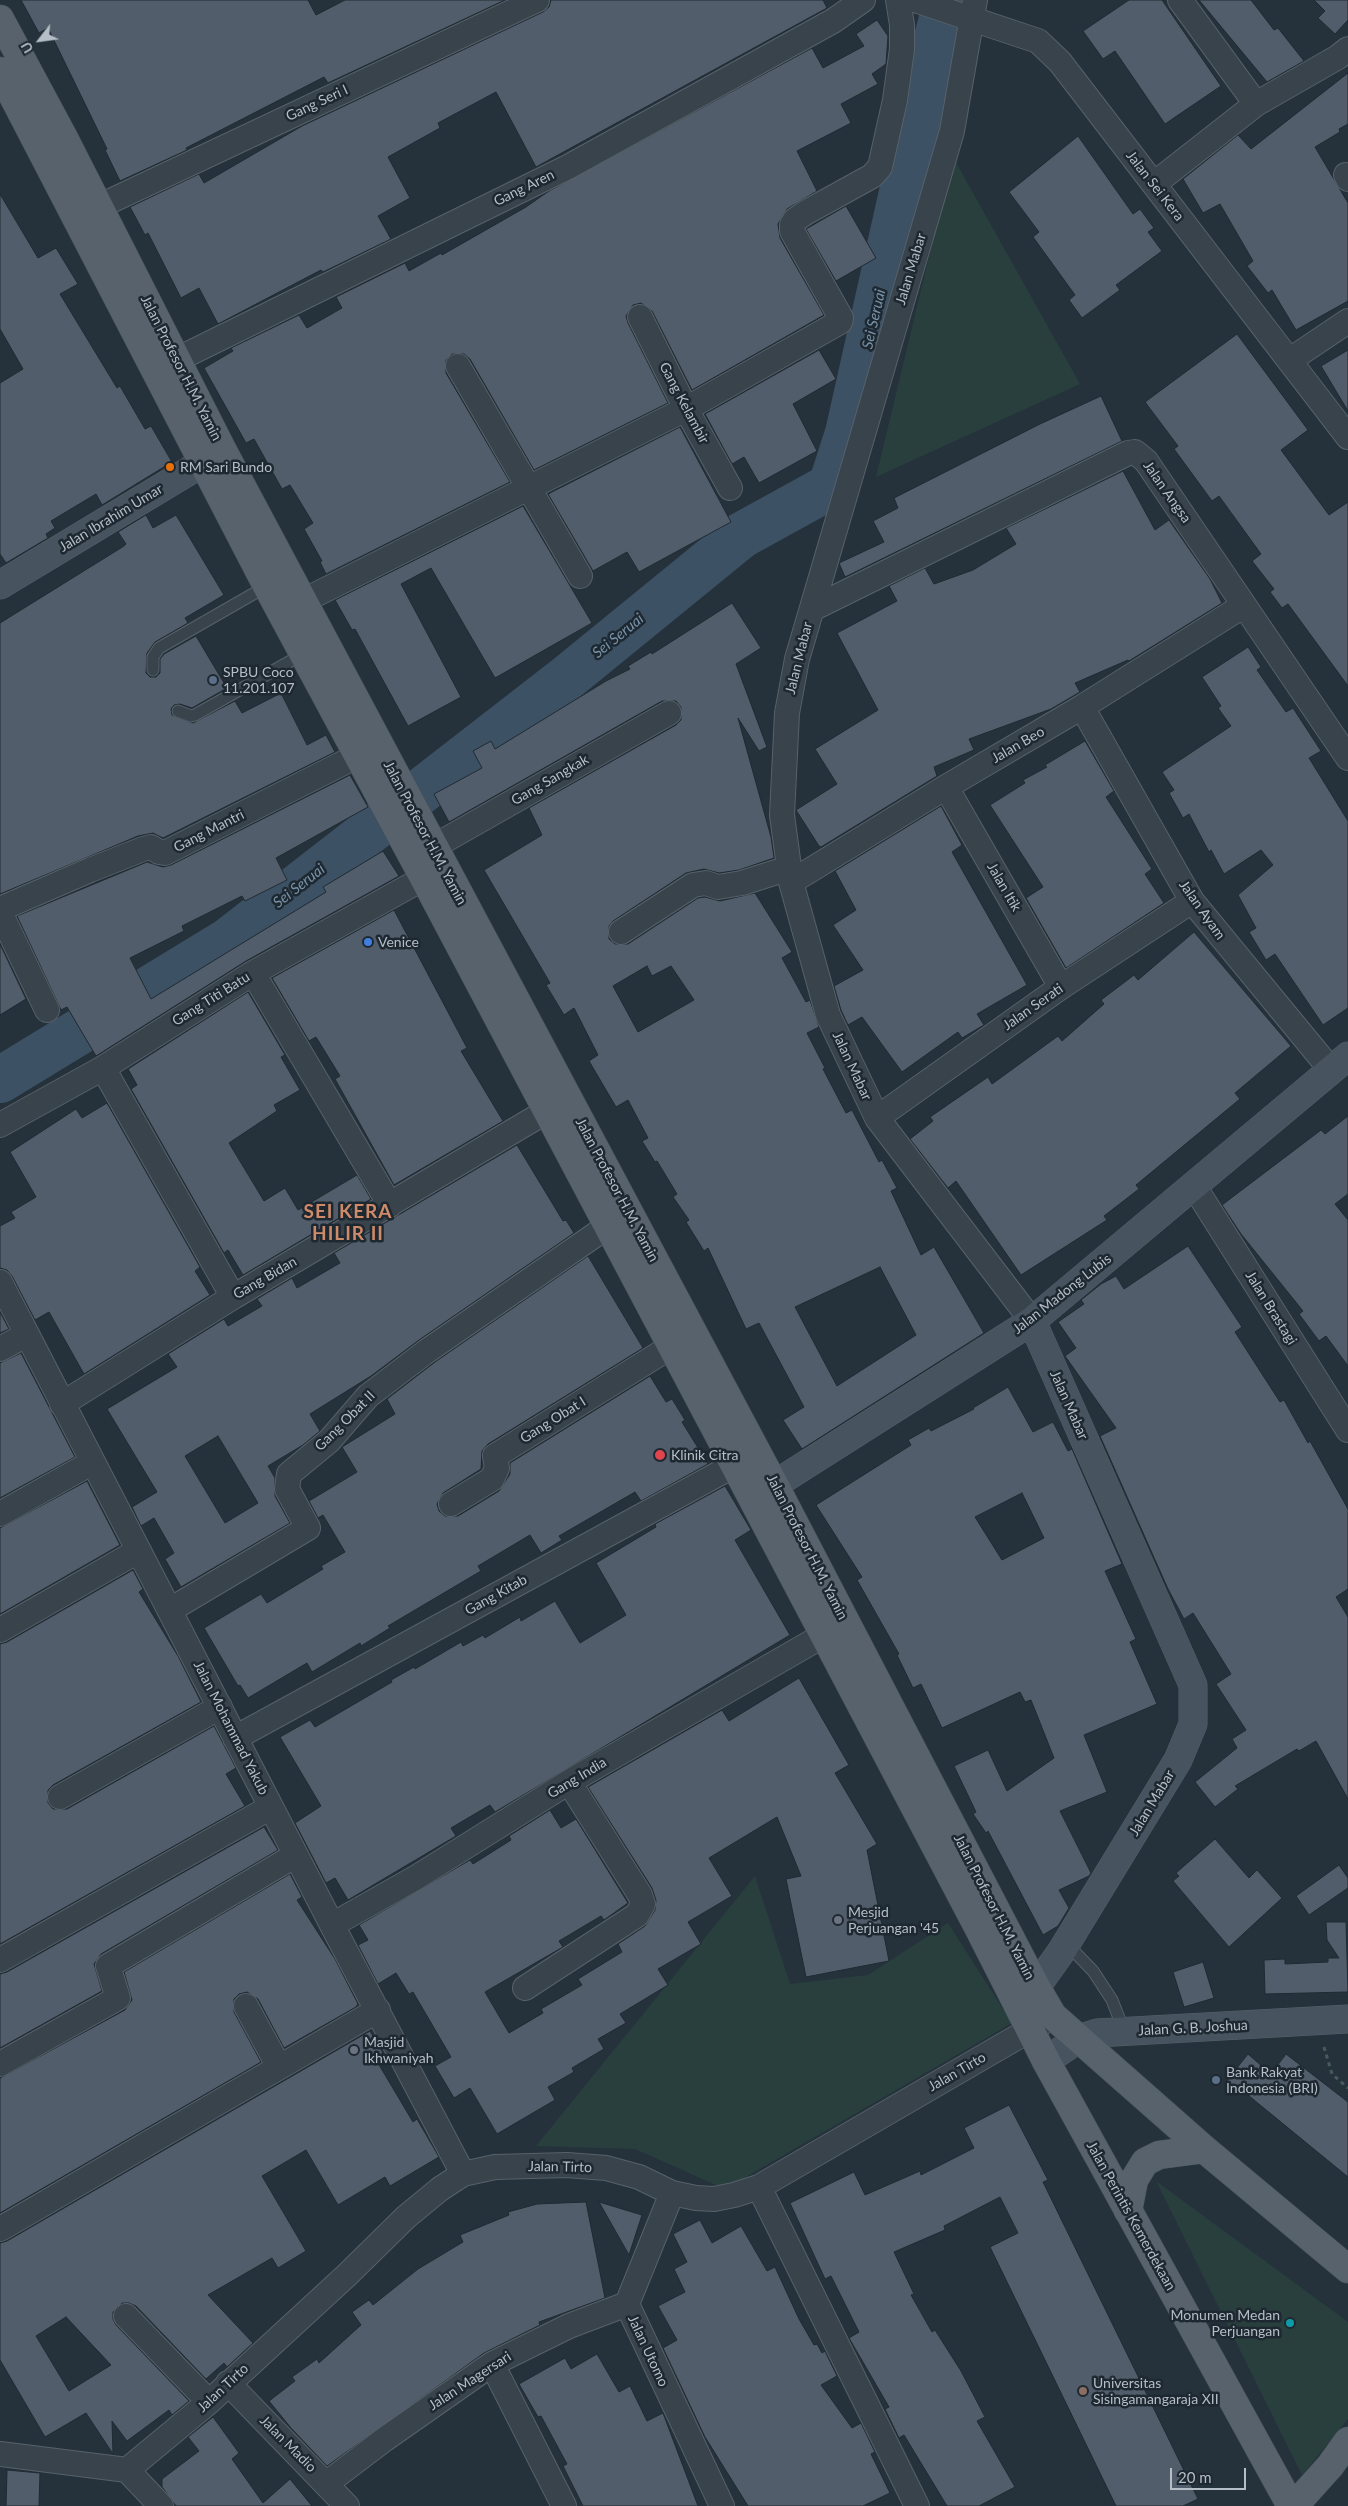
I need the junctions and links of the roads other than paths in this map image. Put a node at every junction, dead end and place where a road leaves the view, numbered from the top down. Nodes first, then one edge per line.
1 (537, 0) edge
2 (864, 0) edge
3 (898, 0) edge
4 (915, 0) edge
5 (1180, 0) edge
6 (970, 11) edge
7 (0, 19) edge
8 (1348, 49) edge
9 (0, 71) edge
10 (1256, 104) junction
11 (54, 146) junction
12 (1154, 184) junction
13 (98, 207) junction
14 (640, 316) dead end
15 (1348, 321) edge
16 (176, 360) junction
17 (1290, 360) junction
18 (458, 366) dead end
19 (686, 409) junction
20 (1348, 437) edge
21 (213, 455) junction
22 (528, 487) junction
23 (730, 488) dead end
24 (580, 576) dead end
25 (0, 585) edge
26 (267, 586) junction
27 (303, 601) junction
28 (1244, 606) junction
29 (812, 609) junction
30 (303, 654) junction
31 (153, 670) dead end
32 (1082, 707) junction
33 (178, 711) dead end
34 (668, 713) dead end
35 (359, 755) junction
36 (1348, 758) edge
37 (383, 778) junction
38 (946, 787) junction
39 (418, 836) junction
40 (790, 875) junction
41 (424, 878) junction
42 (1192, 901) junction
43 (0, 911) edge
44 (621, 932) dead end
45 (253, 973) junction
46 (1061, 987) junction
47 (47, 1010) dead end
48 (1340, 1063) edge
49 (104, 1068) junction
50 (547, 1110) junction
51 (877, 1118) junction
52 (0, 1125) edge
53 (1194, 1186) junction
54 (390, 1205) junction
55 (608, 1226) junction
56 (0, 1282) edge
57 (233, 1297) junction
58 (1032, 1321) junction
59 (26, 1335) junction
60 (672, 1346) junction
61 (0, 1349) edge
62 (62, 1404) junction
63 (1348, 1430) edge
64 (757, 1452) junction
65 (93, 1462) junction
66 (733, 1465) junction
67 (764, 1492) junction
68 (451, 1504) dead end
69 (0, 1514) edge
70 (138, 1551) junction
71 (170, 1610) junction
72 (0, 1630) edge
73 (824, 1635) junction
74 (220, 1707) junction
75 (235, 1738) junction
76 (569, 1782) junction
77 (60, 1797) dead end
78 (271, 1806) junction
79 (296, 1855) junction
80 (332, 1925) junction
81 (1067, 1944) junction
82 (0, 1960) edge
83 (525, 1988) dead end
84 (1025, 1995) junction
85 (246, 2006) dead end
86 (378, 2010) junction
87 (1052, 2016) junction
88 (1348, 2019) edge
89 (1030, 2030) junction
90 (1124, 2032) junction
91 (1078, 2039) junction
92 (1046, 2061) junction
93 (0, 2064) edge
94 (279, 2067) junction
95 (1204, 2149) junction
96 (463, 2174) junction
97 (759, 2187) junction
98 (672, 2193) junction
99 (1128, 2211) junction
100 (0, 2229) edge
101 (1348, 2269) edge
102 (627, 2304) junction
103 (126, 2316) dead end
104 (492, 2364) junction
105 (228, 2383) junction
106 (209, 2402) junction
107 (1348, 2441) edge
108 (0, 2454) edge
109 (127, 2470) junction
110 (327, 2483) junction
111 (161, 2506) edge
112 (347, 2506) edge
113 (564, 2506) edge
114 (722, 2506) edge
115 (917, 2506) edge
116 (1292, 2506) edge

1 - 13 street, Gang Seri I
2 - 16 street, Gang Aren
3 - 19 street
4 - 6 street, Jalan Sei Kera
5 - 10 street
6 - 12 street, Jalan Sei Kera
6 - 29 street, Jalan Mabar
7 - 11 main road, Jalan Profesor H.M. Yamin
8 - 10 street
9 - 11 main road, Jalan Profesor H.M. Yamin
10 - 12 street
11 - 13 main road, Jalan Profesor H.M. Yamin
11 - 21 main road, Jalan Profesor H.M. Yamin
12 - 17 street, Jalan Sei Kera
13 - 16 main road, Jalan Profesor H.M. Yamin
14 - 19 street, Gang Kelambir
15 - 17 street
16 - 21 main road, Jalan Profesor H.M. Yamin
17 - 20 street, Jalan Sei Kera
18 - 22 street
19 - 22 street
19 - 23 street, Gang Kelambir
21 - 25 street, Jalan Ibrahim Umar
21 - 26 main road, Jalan Profesor H.M. Yamin
21 - 27 main road, Jalan Profesor H.M. Yamin
22 - 24 street
22 - 27 street
26 - 30 main road, Jalan Profesor H.M. Yamin
26 - 31 lane
27 - 37 main road, Jalan Profesor H.M. Yamin
28 - 29 street, Jalan Angsa
28 - 32 street, Jalan Beo
28 - 36 street, Jalan Angsa
29 - 40 street, Jalan Mabar
30 - 33 lane
30 - 35 main road, Jalan Profesor H.M. Yamin
32 - 38 street, Jalan Beo
32 - 42 street, Jalan Ayam
34 - 39 street, Gang Sangkak
35 - 37 main road, Jalan Profesor H.M. Yamin
35 - 43 street, Gang Mantri
37 - 39 main road, Jalan Profesor H.M. Yamin
38 - 40 street, Jalan Beo
38 - 46 street, Jalan Itik
39 - 41 main road, Jalan Profesor H.M. Yamin
39 - 64 main road, Jalan Profesor H.M. Yamin
40 - 44 street, Jalan Beo
40 - 51 street, Jalan Mabar
41 - 45 street, Gang Titi Batu
41 - 50 main road, Jalan Profesor H.M. Yamin
42 - 46 street, Jalan Serati
42 - 48 street, Jalan Ayam
43 - 47 street
45 - 49 street, Gang Titi Batu
45 - 54 street
46 - 51 street, Jalan Serati
48 - 53 street, Jalan Madong Lubis
49 - 52 street, Gang Titi Batu
49 - 57 street
50 - 54 street, Gang Bidan
50 - 55 main road, Jalan Profesor H.M. Yamin
51 - 58 street, Jalan Mabar
53 - 58 street, Jalan Madong Lubis
53 - 63 street, Jalan Brastagi
54 - 57 street, Gang Bidan
55 - 60 main road, Jalan Profesor H.M. Yamin
55 - 71 street, Gang Obat II
56 - 59 street, Jalan Mohammad Yakub
57 - 62 street, Gang Bidan
58 - 67 street, Jalan Madong Lubis
58 - 81 street, Jalan Mabar
59 - 61 street
59 - 62 street, Jalan Mohammad Yakub
60 - 66 main road, Jalan Profesor H.M. Yamin
60 - 68 street, Gang Obat I
62 - 65 street, Jalan Mohammad Yakub
64 - 66 street, Gang Kitab
64 - 67 main road, Jalan Profesor H.M. Yamin
65 - 69 street
65 - 70 street, Jalan Mohammad Yakub
66 - 67 main road, Jalan Profesor H.M. Yamin
66 - 75 street, Gang Kitab
67 - 73 main road, Jalan Profesor H.M. Yamin
67 - 84 main road, Jalan Profesor H.M. Yamin
70 - 71 street, Jalan Mohammad Yakub
70 - 72 street
71 - 74 street, Jalan Mohammad Yakub
73 - 76 street, Gang India
73 - 84 main road, Jalan Profesor H.M. Yamin
74 - 75 street, Jalan Mohammad Yakub
74 - 77 street
75 - 78 street, Jalan Mohammad Yakub
76 - 80 street, Gang India
76 - 83 street
78 - 79 street, Jalan Mohammad Yakub
78 - 82 street
79 - 80 street, Jalan Mohammad Yakub
79 - 93 street
80 - 86 street, Jalan Mohammad Yakub
81 - 84 street, Jalan Mabar
81 - 90 lane
84 - 87 main road, Jalan Profesor H.M. Yamin
84 - 89 main road, Jalan Profesor H.M. Yamin
85 - 94 street
86 - 94 street
86 - 96 street, Jalan Mohammad Yakub
87 - 89 street, Jalan Tirto
87 - 91 main road, Jalan Profesor H.M. Yamin
88 - 90 street, Jalan G. B. Joshua
89 - 92 main road, Jalan Perintis Kemerdekaan
89 - 97 street, Jalan Tirto
90 - 91 street, Jalan G. B. Joshua
91 - 92 street, Jalan G. B. Joshua
91 - 95 main road, Jalan Profesor H.M. Yamin
92 - 99 main road, Jalan Perintis Kemerdekaan
94 - 100 street
95 - 99 main road
95 - 101 main road, Jalan Profesor H.M. Yamin
96 - 98 street, Jalan Tirto
96 - 105 street, Jalan Tirto
97 - 98 street, Jalan Tirto
97 - 115 street
98 - 102 street, Jalan Utomo
99 - 116 main road, Jalan Perintis Kemerdekaan
102 - 104 street, Jalan Magersari
102 - 114 street, Jalan Utomo
103 - 106 street
104 - 110 street, Jalan Magersari
104 - 113 street
105 - 106 street, Jalan Tirto
105 - 110 street, Jalan Madio
106 - 109 street, Jalan Tirto
107 - 116 main road
108 - 109 street
109 - 111 street
110 - 112 street, Jalan Madio

